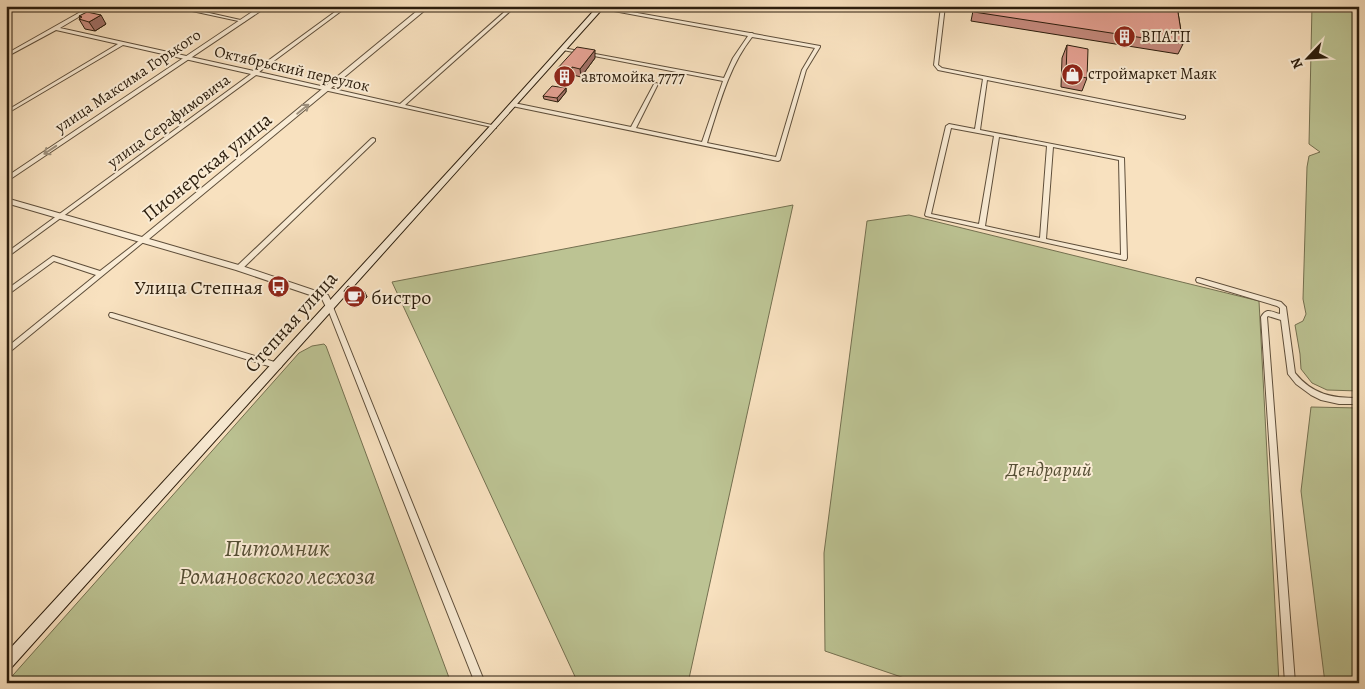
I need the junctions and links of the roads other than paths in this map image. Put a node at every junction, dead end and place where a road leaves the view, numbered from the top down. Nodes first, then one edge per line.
1 (95, 6) edge
2 (171, 6) edge
3 (265, 6) edge
4 (346, 6) edge
5 (427, 6) edge
6 (514, 6) edge
7 (589, 6) edge
8 (943, 6) edge
9 (601, 7) edge
10 (243, 21) junction
11 (56, 28) junction
12 (752, 34) junction
13 (122, 43) junction
14 (563, 49) junction
15 (6, 56) edge
16 (188, 58) junction
17 (255, 73) junction
18 (985, 79) junction
19 (726, 80) junction
20 (656, 84) dead end
21 (327, 89) junction
22 (514, 105) junction
23 (401, 106) junction
24 (6, 113) edge
25 (1183, 117) dead end
26 (494, 127) junction
27 (633, 129) junction
28 (978, 131) junction
29 (997, 135) junction
30 (373, 140) dead end
31 (704, 143) junction
32 (1050, 145) junction
33 (6, 180) edge
34 (6, 200) edge
35 (61, 216) junction
36 (982, 226) junction
37 (144, 239) junction
38 (1043, 240) junction
39 (6, 256) edge
40 (239, 268) junction
41 (102, 274) junction
42 (1200, 280) dead end
43 (6, 294) edge
44 (330, 307) junction
45 (112, 314) dead end
46 (1284, 318) junction
47 (6, 352) edge
48 (278, 366) junction
49 (1359, 401) edge
50 (6, 663) edge
51 (480, 683) edge
52 (1290, 683) edge

1 - 11 street
2 - 10 street
3 - 10 street, улица Максима Горького
4 - 17 street, улица Серафимовича
5 - 21 street, Пионерская улица
6 - 23 street
7 - 9 street
8 - 18 street
9 - 12 street
9 - 14 main road, Степная улица
10 - 16 street, улица Максима Горького
11 - 13 street, Октябрьский переулок
11 - 15 street
12 - 19 street
12 - 31 street
13 - 16 street, Октябрьский переулок
13 - 24 street
14 - 19 street
14 - 22 main road, Степная улица
16 - 17 street, Октябрьский переулок
16 -> 33 street, улица Максима Горького
17 - 21 street, Октябрьский переулок
17 - 35 street, улица Серафимовича
18 - 25 street
18 - 28 street
19 - 31 street
20 - 27 street
21 - 23 street, Октябрьский переулок
37 -> 21 street, Пионерская улица
22 - 26 main road, Степная улица
22 - 27 street
23 - 26 street, Октябрьский переулок
26 - 44 main road, Степная улица
27 - 31 street
28 - 29 street
28 - 36 street
29 - 32 street
29 - 36 street
30 - 40 street
32 - 38 street
32 - 38 street
34 - 35 street
35 - 37 street
35 - 39 street, улица Серафимовича
36 - 38 street
37 - 40 street
37 - 41 street, Пионерская улица
40 - 44 street
41 - 43 street
41 - 47 street, Пионерская улица
42 - 46 street
44 - 48 main road, Степная улица
44 - 51 street
45 - 48 street
46 - 49 street
46 - 52 street
48 - 50 main road, Степная улица

